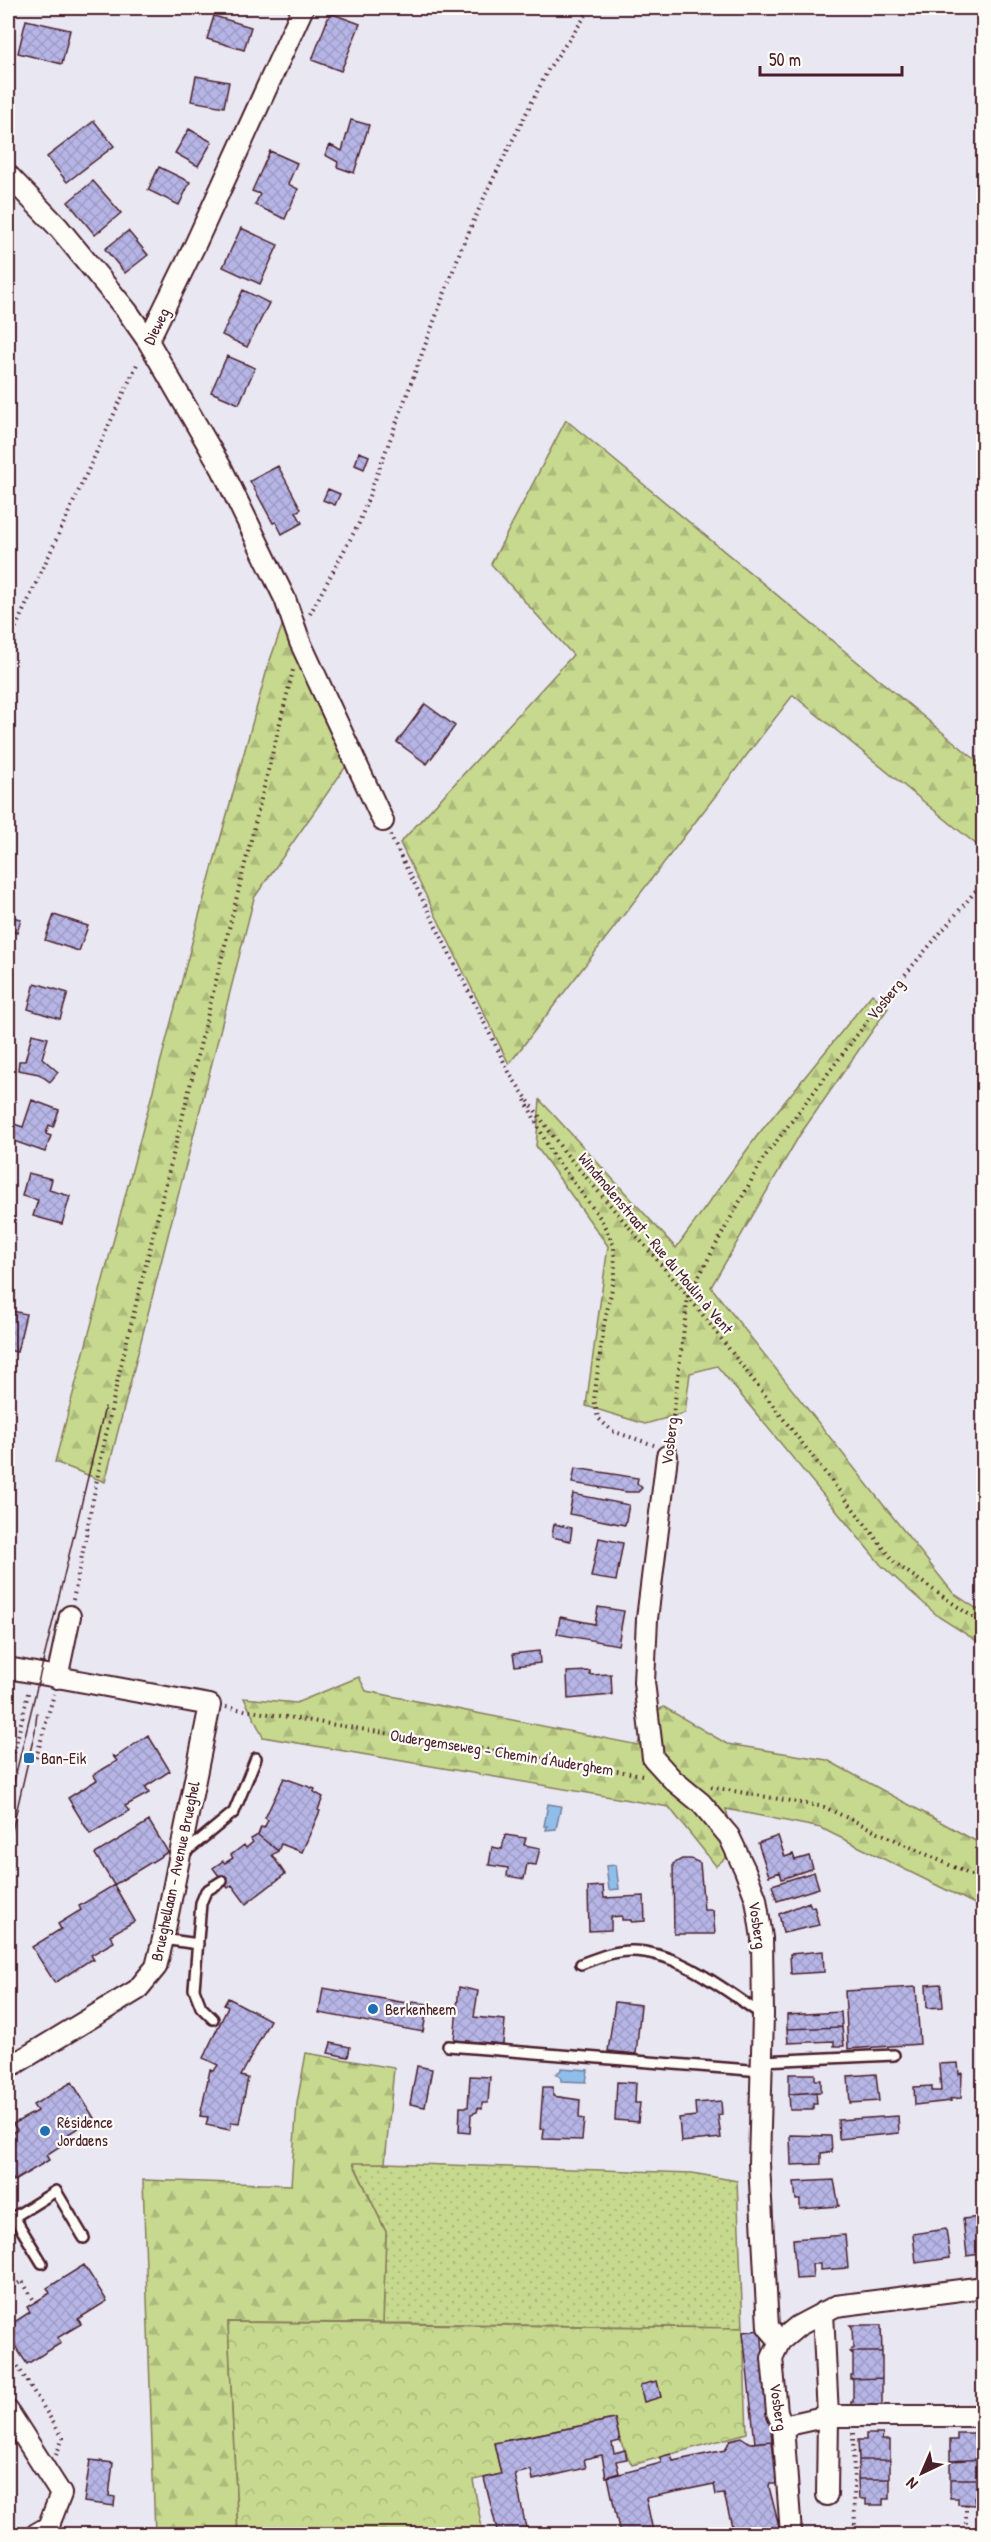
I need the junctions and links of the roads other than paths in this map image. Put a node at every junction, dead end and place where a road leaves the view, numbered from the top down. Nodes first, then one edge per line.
1 (303, 8) edge
2 (8, 175) edge
3 (148, 341) junction
4 (383, 821) road end
5 (668, 1451) road end
6 (70, 1616) road end
7 (8, 1668) edge
8 (57, 1678) junction
9 (256, 1758) dead end
10 (180, 1856) junction
11 (222, 1881) dead end
12 (163, 1939) junction
13 (198, 1944) junction
14 (581, 1964) dead end
15 (763, 2015) junction
16 (213, 2019) dead end
17 (448, 2046) dead end
18 (894, 2055) dead end
19 (762, 2066) junction
20 (8, 2068) edge
21 (11, 2217) edge
22 (84, 2238) dead end
23 (42, 2263) dead end
24 (984, 2287) edge
25 (823, 2312) junction
26 (780, 2341) junction
27 (8, 2411) edge
28 (828, 2416) junction
29 (984, 2416) edge
30 (783, 2426) junction
31 (827, 2495) dead end
32 (36, 2535) edge
33 (791, 2535) edge

1 - 3 street, Dieweg
2 - 3 street
3 - 4 street
5 - 15 street, Vosberg
6 - 8 street
7 - 8 street
8 - 10 street, Brueghellaan - Avenue Brueghel
9 - 10 lane
10 - 12 street, Brueghellaan - Avenue Brueghel
11 - 13 lane
12 - 13 lane
12 - 20 street, Brueghellaan - Avenue Brueghel
13 - 16 lane
14 - 15 lane
15 - 19 street, Vosberg
17 - 19 lane
18 - 19 lane
19 - 26 street, Vosberg
21 - 22 lane
21 - 23 lane
24 - 25 street
25 - 26 street
25 - 28 street
26 - 30 street, Vosberg
27 - 32 street
28 - 29 street
28 - 30 street
28 - 31 street
30 - 33 street, Vosberg

